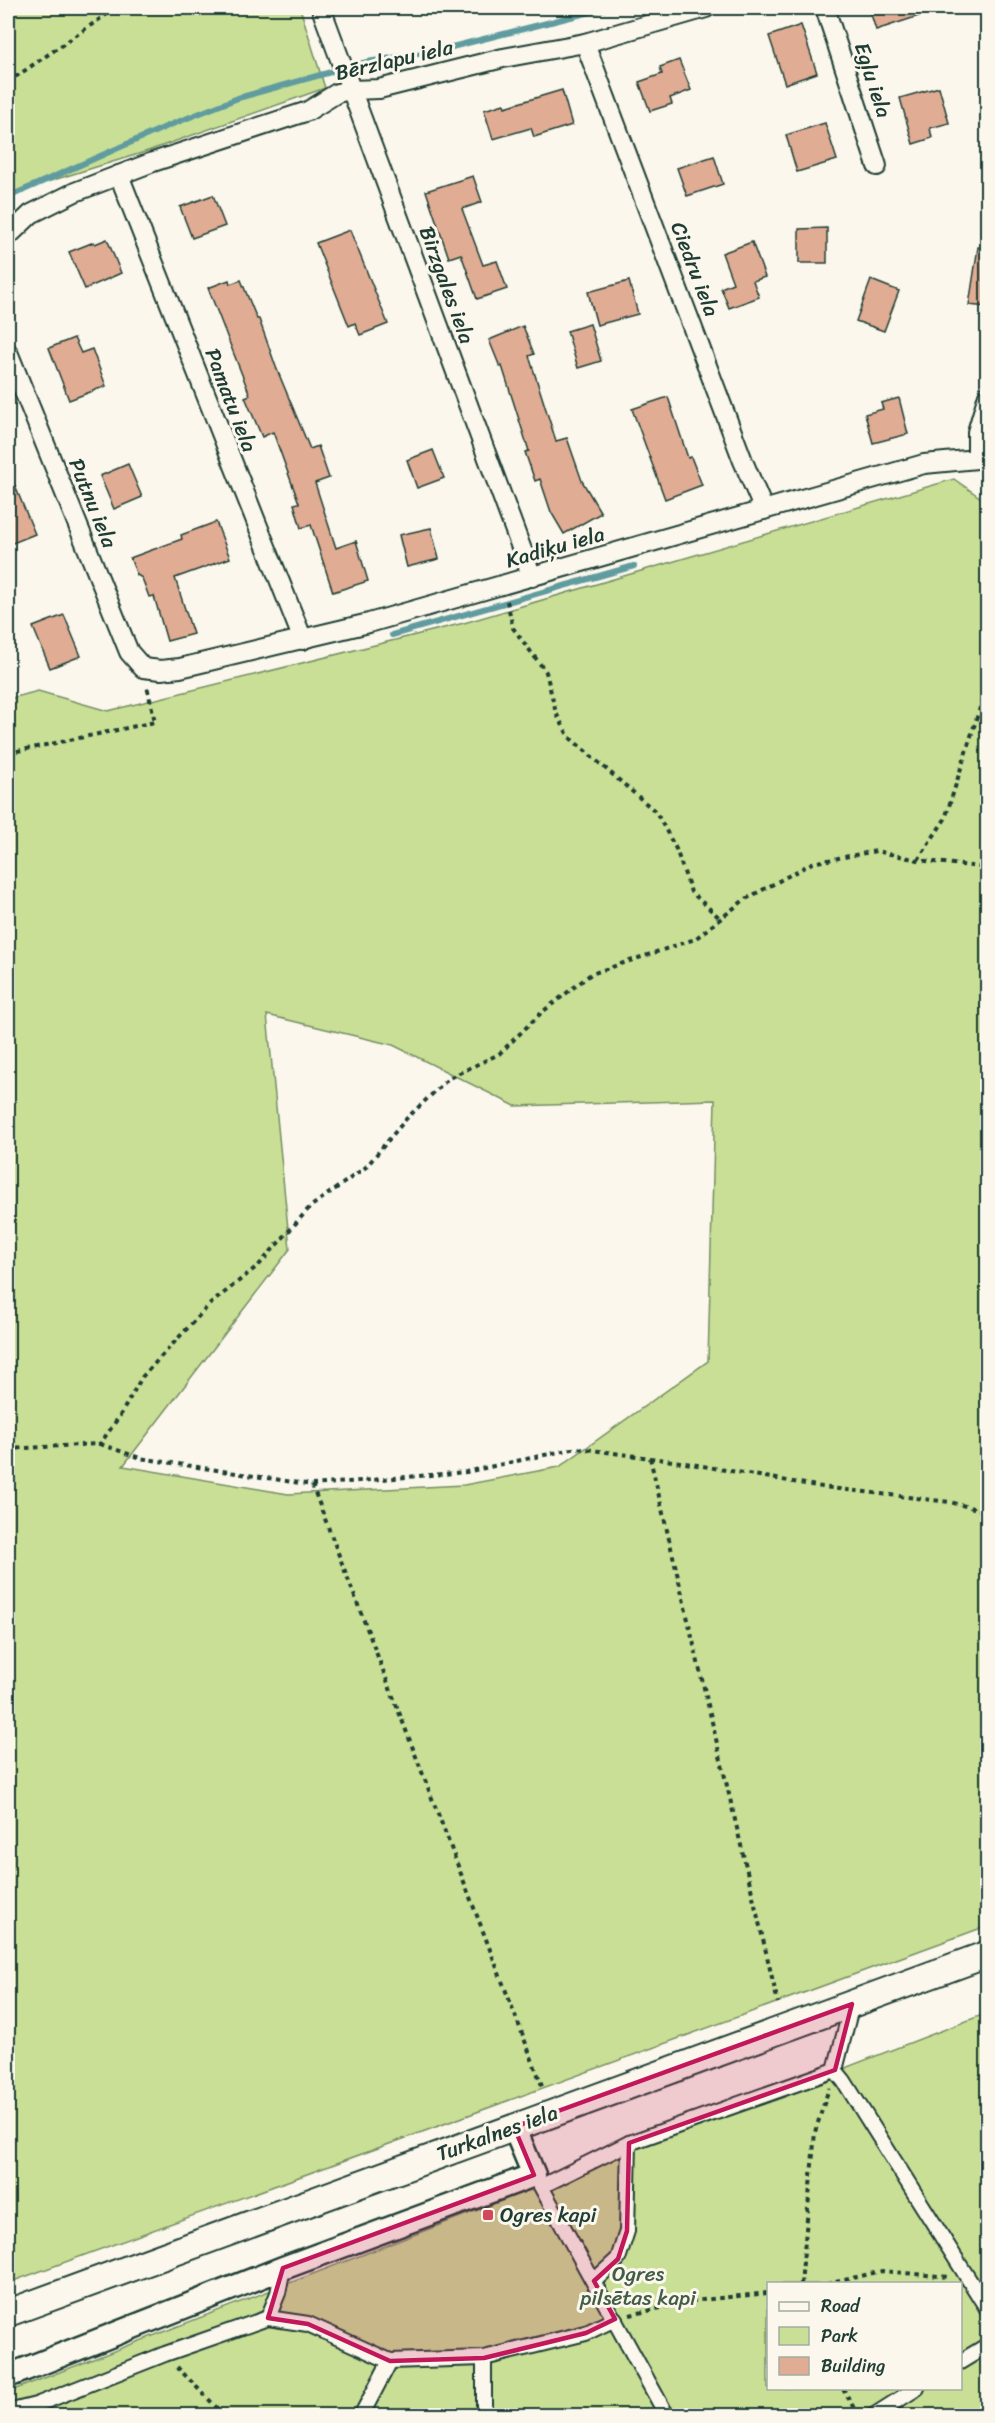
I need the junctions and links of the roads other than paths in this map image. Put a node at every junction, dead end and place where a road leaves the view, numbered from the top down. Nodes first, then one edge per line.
1 (321, 8) edge
2 (706, 8) edge
3 (825, 8) edge
4 (585, 43) junction
5 (351, 90) junction
6 (877, 166) dead end
7 (119, 175) junction
8 (8, 236) edge
9 (8, 352) edge
10 (987, 395) edge
11 (982, 466) edge
12 (764, 510) junction
13 (532, 577) junction
14 (303, 640) junction
15 (143, 668) joint
16 (987, 1954) edge
17 (852, 2004) junction
18 (835, 2070) junction
19 (514, 2127) junction
20 (628, 2143) junction
21 (538, 2180) junction
22 (283, 2268) junction
23 (594, 2281) junction
24 (987, 2310) edge
25 (8, 2313) edge
26 (268, 2318) junction
27 (615, 2319) junction
28 (987, 2345) edge
29 (484, 2358) junction
30 (390, 2361) junction
31 (962, 2361) edge
32 (8, 2376) edge
33 (914, 2390) edge
34 (8, 2412) edge
35 (361, 2415) edge
36 (484, 2415) edge
37 (667, 2415) edge
38 (873, 2415) edge

1 - 5 street, Birzgales iela
2 - 4 street, Bērzlapu iela
3 - 6 street, Egļu iela
4 - 5 street, Bērzlapu iela
4 - 12 street, Ciedru iela
5 - 7 street, Bērzlapu iela
5 - 13 street, Birzgales iela
7 - 8 street, Bērzlapu iela
7 - 14 street, Pamatu iela
9 - 15 street, Putnu iela
10 - 11 street
11 - 12 street, Kadiķu iela
12 - 13 street, Kadiķu iela
13 - 14 street, Kadiķu iela
14 - 15 street, Kadiķu iela
16 - 17 main road, Turkalnes iela
17 - 18 street
17 - 19 main road, Turkalnes iela
18 - 20 street
18 - 24 street
19 - 21 street
19 - 25 main road, Turkalnes iela
20 - 21 street
20 - 23 street
21 - 22 street
21 - 23 street
22 - 26 street
22 - 32 street
23 - 27 street
26 - 30 street
26 - 34 street
27 - 29 street
27 - 37 street
28 - 31 street
29 - 30 street
29 - 36 street
30 - 35 street
33 - 38 street

